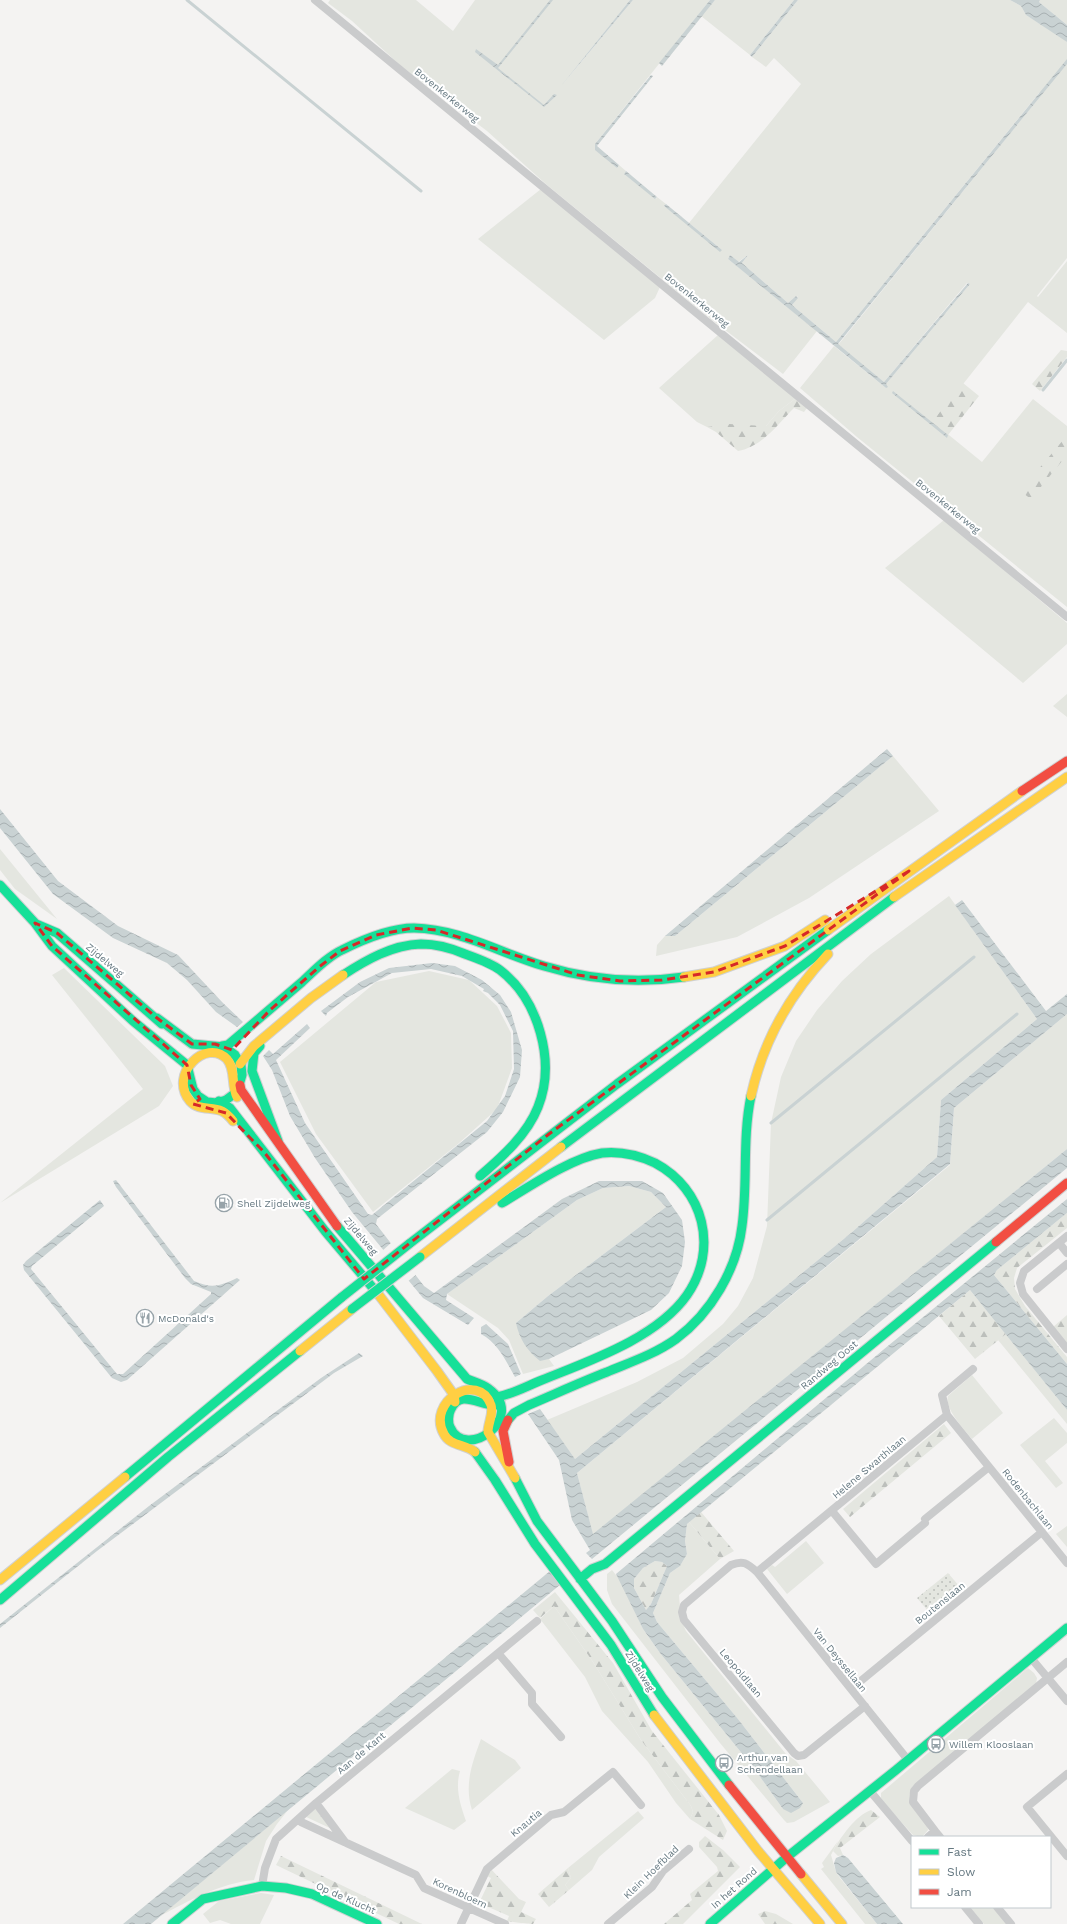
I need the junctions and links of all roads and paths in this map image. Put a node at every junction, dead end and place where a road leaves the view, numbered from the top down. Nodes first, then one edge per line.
1 (315, 0) edge
2 (1067, 617) edge
3 (1067, 761) edge
4 (1067, 777) edge
5 (909, 871) junction
6 (912, 883) junction
7 (0, 885) edge
8 (35, 923) junction
9 (270, 1010) junction
10 (272, 1032) junction
11 (202, 1050) junction
12 (222, 1050) junction
13 (231, 1050) junction
14 (240, 1064) junction
15 (186, 1069) junction
16 (240, 1084) junction
17 (235, 1093) junction
18 (219, 1106) junction
19 (278, 1141) junction
20 (471, 1183) dead end
21 (1067, 1183) edge
22 (460, 1193) dead end
23 (462, 1224) junction
24 (1067, 1236) edge
25 (1058, 1243) junction
26 (408, 1244) junction
27 (1067, 1253) edge
28 (1067, 1264) edge
29 (1037, 1289) dead end
30 (1067, 1349) edge
31 (420, 1350) junction
32 (973, 1369) dead end
33 (470, 1386) junction
34 (455, 1399) junction
35 (493, 1399) junction
36 (446, 1402) junction
37 (947, 1415) junction
38 (504, 1418) junction
39 (441, 1428) junction
40 (452, 1431) junction
41 (492, 1432) junction
42 (470, 1444) junction
43 (989, 1467) junction
44 (511, 1471) junction
45 (832, 1511) junction
46 (1042, 1532) junction
47 (1067, 1563) edge
48 (605, 1564) junction
49 (757, 1572) junction
50 (579, 1577) junction
51 (0, 1580) edge
52 (586, 1587) junction
53 (0, 1600) edge
54 (537, 1621) dead end
55 (1067, 1628) edge
56 (498, 1653) junction
57 (1031, 1658) junction
58 (1067, 1662) edge
59 (1048, 1678) junction
60 (851, 1689) junction
61 (1067, 1701) edge
62 (865, 1706) junction
63 (561, 1737) dead end
64 (908, 1760) junction
65 (1067, 1774) edge
66 (870, 1791) junction
67 (316, 1803) junction
68 (641, 1805) dead end
69 (301, 1822) dead end
70 (938, 1834) edge
71 (1051, 1836) edge
72 (1051, 1836) edge
73 (911, 1841) edge
74 (346, 1843) junction
75 (689, 1849) dead end
76 (1067, 1856) edge
77 (787, 1857) junction
78 (773, 1870) junction
79 (262, 1886) junction
80 (469, 1908) junction
81 (966, 1908) edge
82 (998, 1908) edge
83 (172, 1924) edge
84 (377, 1924) edge
85 (461, 1924) edge
86 (505, 1924) edge
87 (608, 1924) edge
88 (710, 1924) edge
89 (820, 1924) edge
90 (842, 1924) edge
91 (979, 1924) edge
92 (1011, 1924) edge

1 - 2 street, Bovenkerkerweg
3 - 5 main road
4 - 6 main road
5 - 9 main road
5 - 26 main road
6 - 23 main road
6 - 38 main road
7 - 8 main road, Zijdelweg
8 - 11 main road, Zijdelweg
8 - 15 main road, Zijdelweg
9 - 12 main road
9 - 13 main road
10 - 14 main road
10 - 19 main road
10 - 20 main road
11 - 12 main road
11 - 15 main road
12 - 13 main road
12 - 17 main road
13 - 14 main road
14 - 16 main road
15 - 18 main road
16 - 17 main road
16 - 19 main road, Zijdelweg
17 - 18 main road
17 - 19 main road, Zijdelweg
18 - 31 main road
19 - 33 main road, Zijdelweg
21 - 48 main road, Randweg Oost
22 - 26 main road
23 - 35 main road
23 - 53 main road, bridge
24 - 25 street
25 - 27 street
25 - 30 street
26 - 51 main road, bridge
28 - 29 street
31 - 34 main road
31 - 36 main road
32 - 37 street
33 - 34 main road
33 - 35 main road, Zijdelweg
34 - 35 main road
34 - 36 main road
34 - 40 main road
35 - 38 main road
35 - 41 main road
36 - 39 main road
37 - 43 street, Rodenbachlaan
37 - 45 street, Helene Swarthlaan
38 - 41 main road
38 - 44 main road, Zijdelweg
39 - 40 main road
39 - 42 main road
40 - 42 main road
41 - 42 main road
41 - 44 main road, Zijdelweg
42 - 78 main road, Zijdelweg
43 - 45 street, Rodenbachlaan
43 - 46 street, Rodenbachlaan
44 - 50 main road, Zijdelweg
45 - 49 street, Helene Swarthlaan
46 - 47 street, Rodenbachlaan
46 - 60 street, Boutenslaan
48 - 50 main road, Randweg Oost
48 - 52 main road, Randweg Oost
49 - 60 street, Van Deyssellaan
49 - 62 street, Leopoldlaan
50 - 52 main road, Zijdelweg
52 - 77 main road, Zijdelweg
54 - 56 street, Aan de Kant
55 - 57 main road
56 - 63 street
56 - 67 street, Aan de Kant
57 - 59 street
57 - 64 main road
58 - 59 street
59 - 61 street
59 - 70 street
60 - 62 street, Van Deyssellaan
62 - 64 street, Van Deyssellaan
64 - 66 main road
65 - 71 street
66 - 73 street
66 - 77 main road
67 - 74 street, Korenbloem
67 - 79 street, Aan de Kant
68 - 80 street, Knautia
69 - 74 street, Korenbloem
72 - 76 street
74 - 80 street, Korenbloem
75 - 87 street, Klein Hoefblad
77 - 78 main road
77 - 90 main road, Zijdelweg
78 - 88 main road, In het Rond
78 - 89 main road, Zijdelweg
79 - 83 main road, Op de Klucht
79 - 84 main road, Op de Klucht
80 - 85 street, Knautia
80 - 86 street, Korenbloem
81 - 91 street
82 - 92 street

